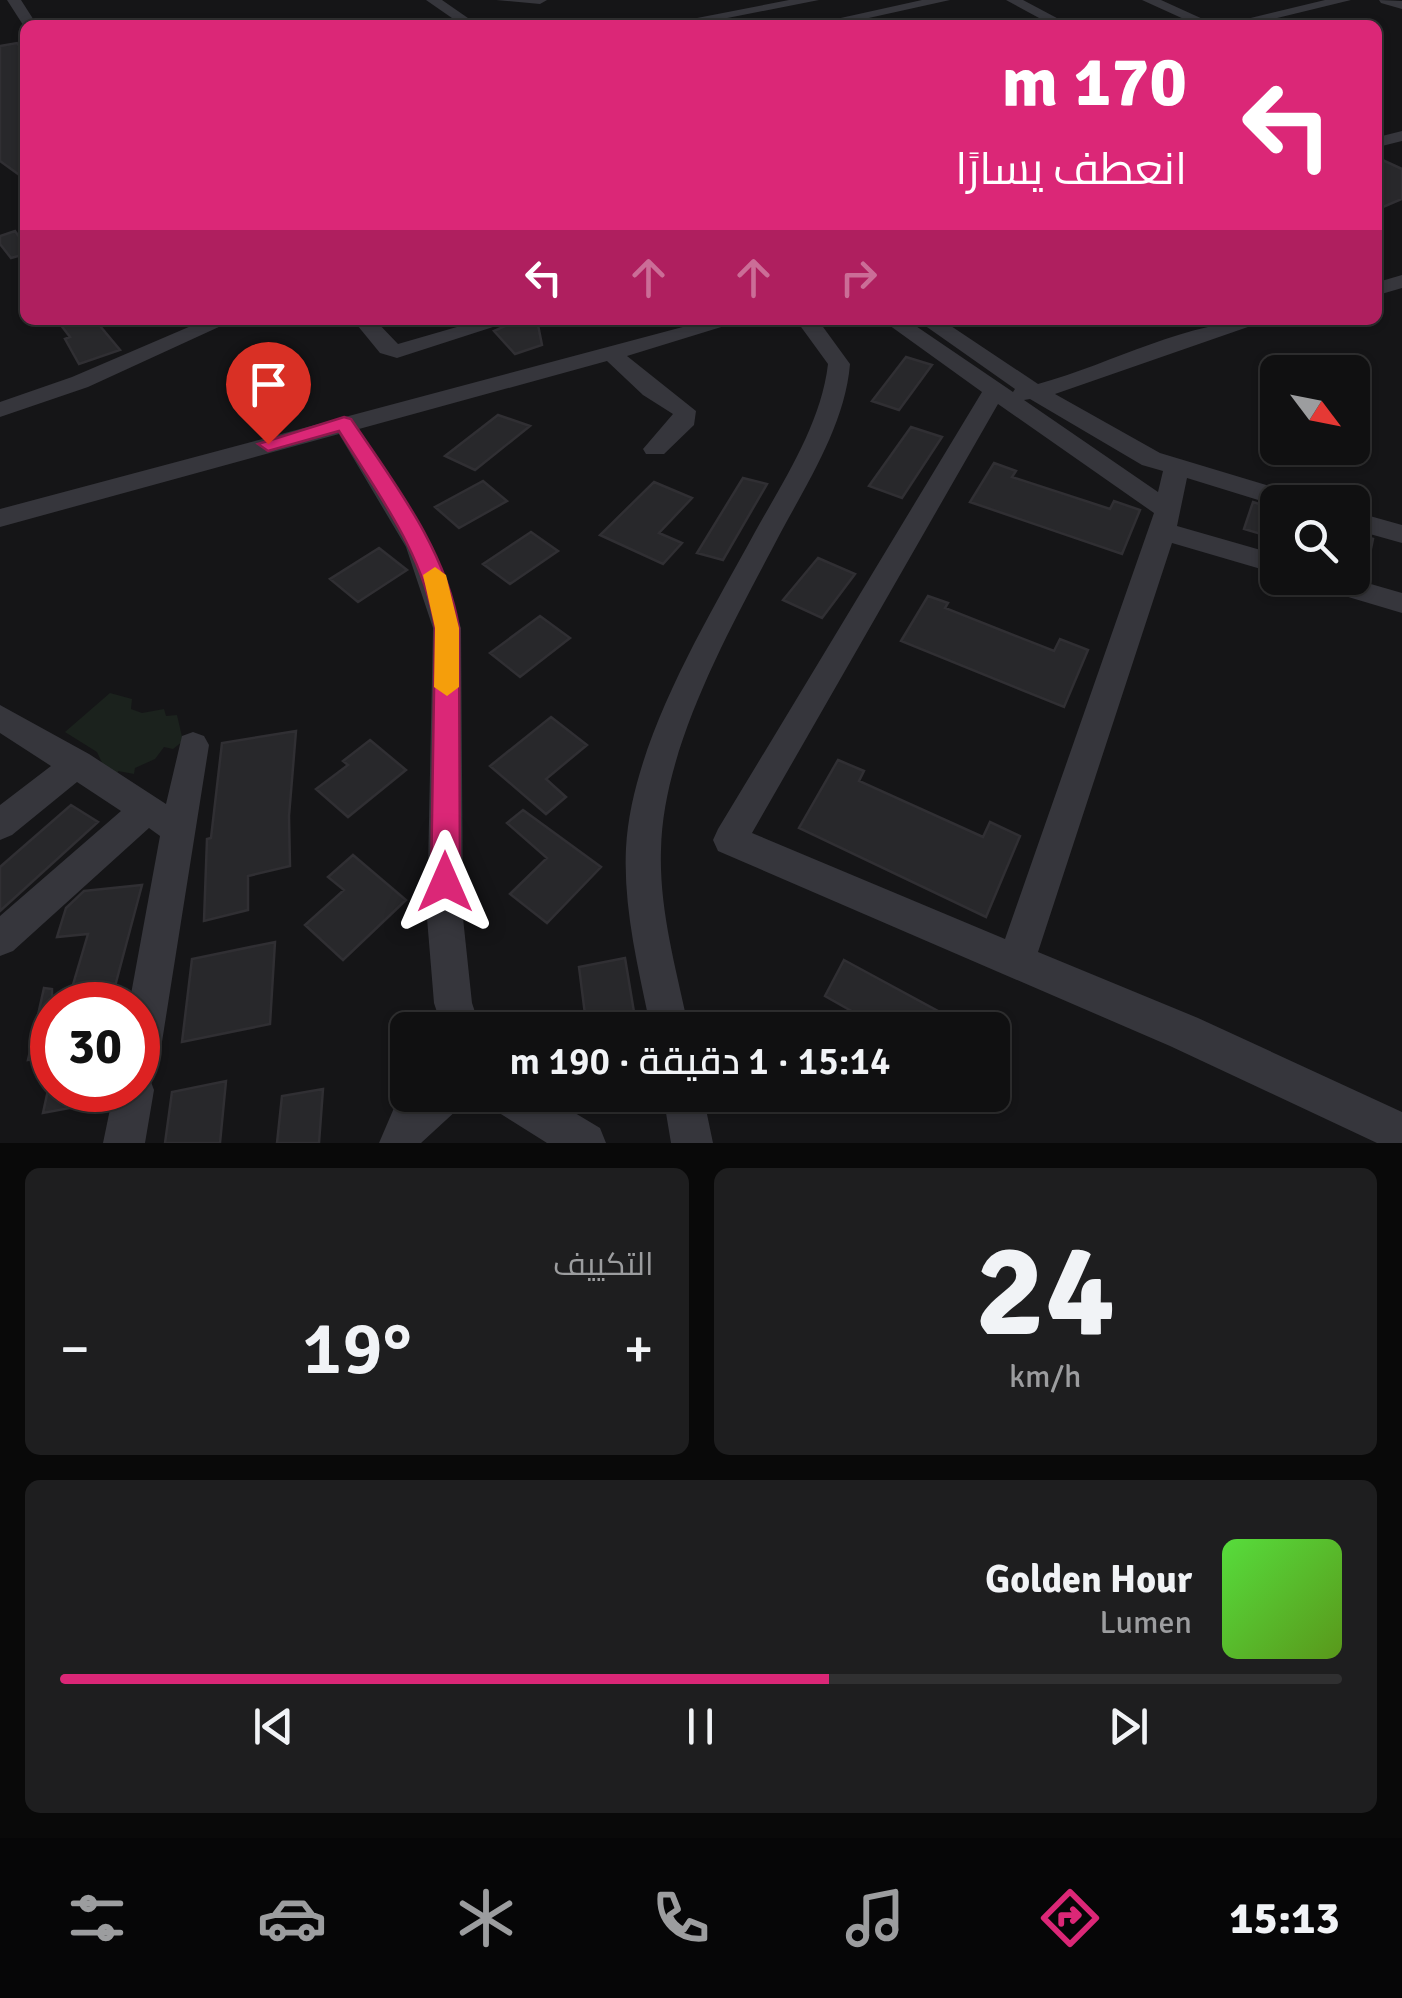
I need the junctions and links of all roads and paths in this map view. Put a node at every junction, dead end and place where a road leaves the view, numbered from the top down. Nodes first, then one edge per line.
1 (433, 0) edge
2 (503, 0) edge
3 (540, 0) edge
4 (725, 0) edge
5 (812, 0) edge
6 (943, 0) edge
7 (1013, 0) edge
8 (1148, 0) edge
9 (1344, 0) edge
10 (1386, 0) edge
11 (699, 3) dead end
12 (1402, 5) edge
13 (888, 11) junction
14 (463, 20) edge
15 (697, 20) edge
16 (842, 20) edge
17 (903, 20) edge
18 (1053, 20) edge
19 (1196, 20) edge
20 (1251, 20) edge
21 (172, 325) edge
22 (212, 325) edge
23 (368, 325) edge
24 (487, 325) edge
25 (712, 325) edge
26 (815, 325) edge
27 (901, 325) edge
28 (935, 325) edge
29 (1237, 325) edge
30 (154, 350) junction
31 (609, 351) junction
32 (1002, 392) junction
33 (1034, 392) junction
34 (0, 410) edge
35 (344, 424) junction
36 (654, 449) dead end
37 (1176, 468) junction
38 (1260, 492) edge
39 (0, 518) edge
40 (1165, 520) junction
41 (1370, 525) edge
42 (1402, 534) edge
43 (1260, 558) edge
44 (1370, 593) edge
45 (1402, 603) edge
46 (0, 717) edge
47 (193, 745) dead end
48 (78, 763) junction
49 (149, 807) junction
50 (0, 825) edge
51 (178, 829) junction
52 (0, 940) edge
53 (1016, 960) junction
54 (152, 982) edge
55 (456, 1012) edge
56 (667, 1012) edge
57 (130, 1112) edge
58 (423, 1112) edge
59 (535, 1112) edge
60 (686, 1112) edge
61 (1402, 1133) edge
62 (124, 1143) edge
63 (400, 1143) edge
64 (585, 1143) edge
65 (692, 1143) edge

1 - 14 street
2 - 3 street
4 - 11 street
5 - 15 street
6 - 13 street
7 - 18 street
8 - 19 street
9 - 20 street
10 - 12 street
13 - 16 street
13 - 17 street
21 - 30 street
22 - 30 street
23 - 24 street
25 - 31 street
26 - 56 street
27 - 32 street
28 - 33 street
29 - 33 street
30 - 34 street
31 - 35 street
31 - 36 street
32 - 33 street
32 - 40 street
32 - 53 street
33 - 37 street
35 - 39 street
35 - 55 street
37 - 38 street
37 - 40 street
40 - 43 street
40 - 53 street
41 - 42 street
44 - 45 street
46 - 48 street
47 - 51 street
48 - 49 street
48 - 50 street
49 - 51 street
49 - 52 street
51 - 54 street
53 - 61 street
57 - 62 street
58 - 63 street
59 - 64 street
60 - 65 street

